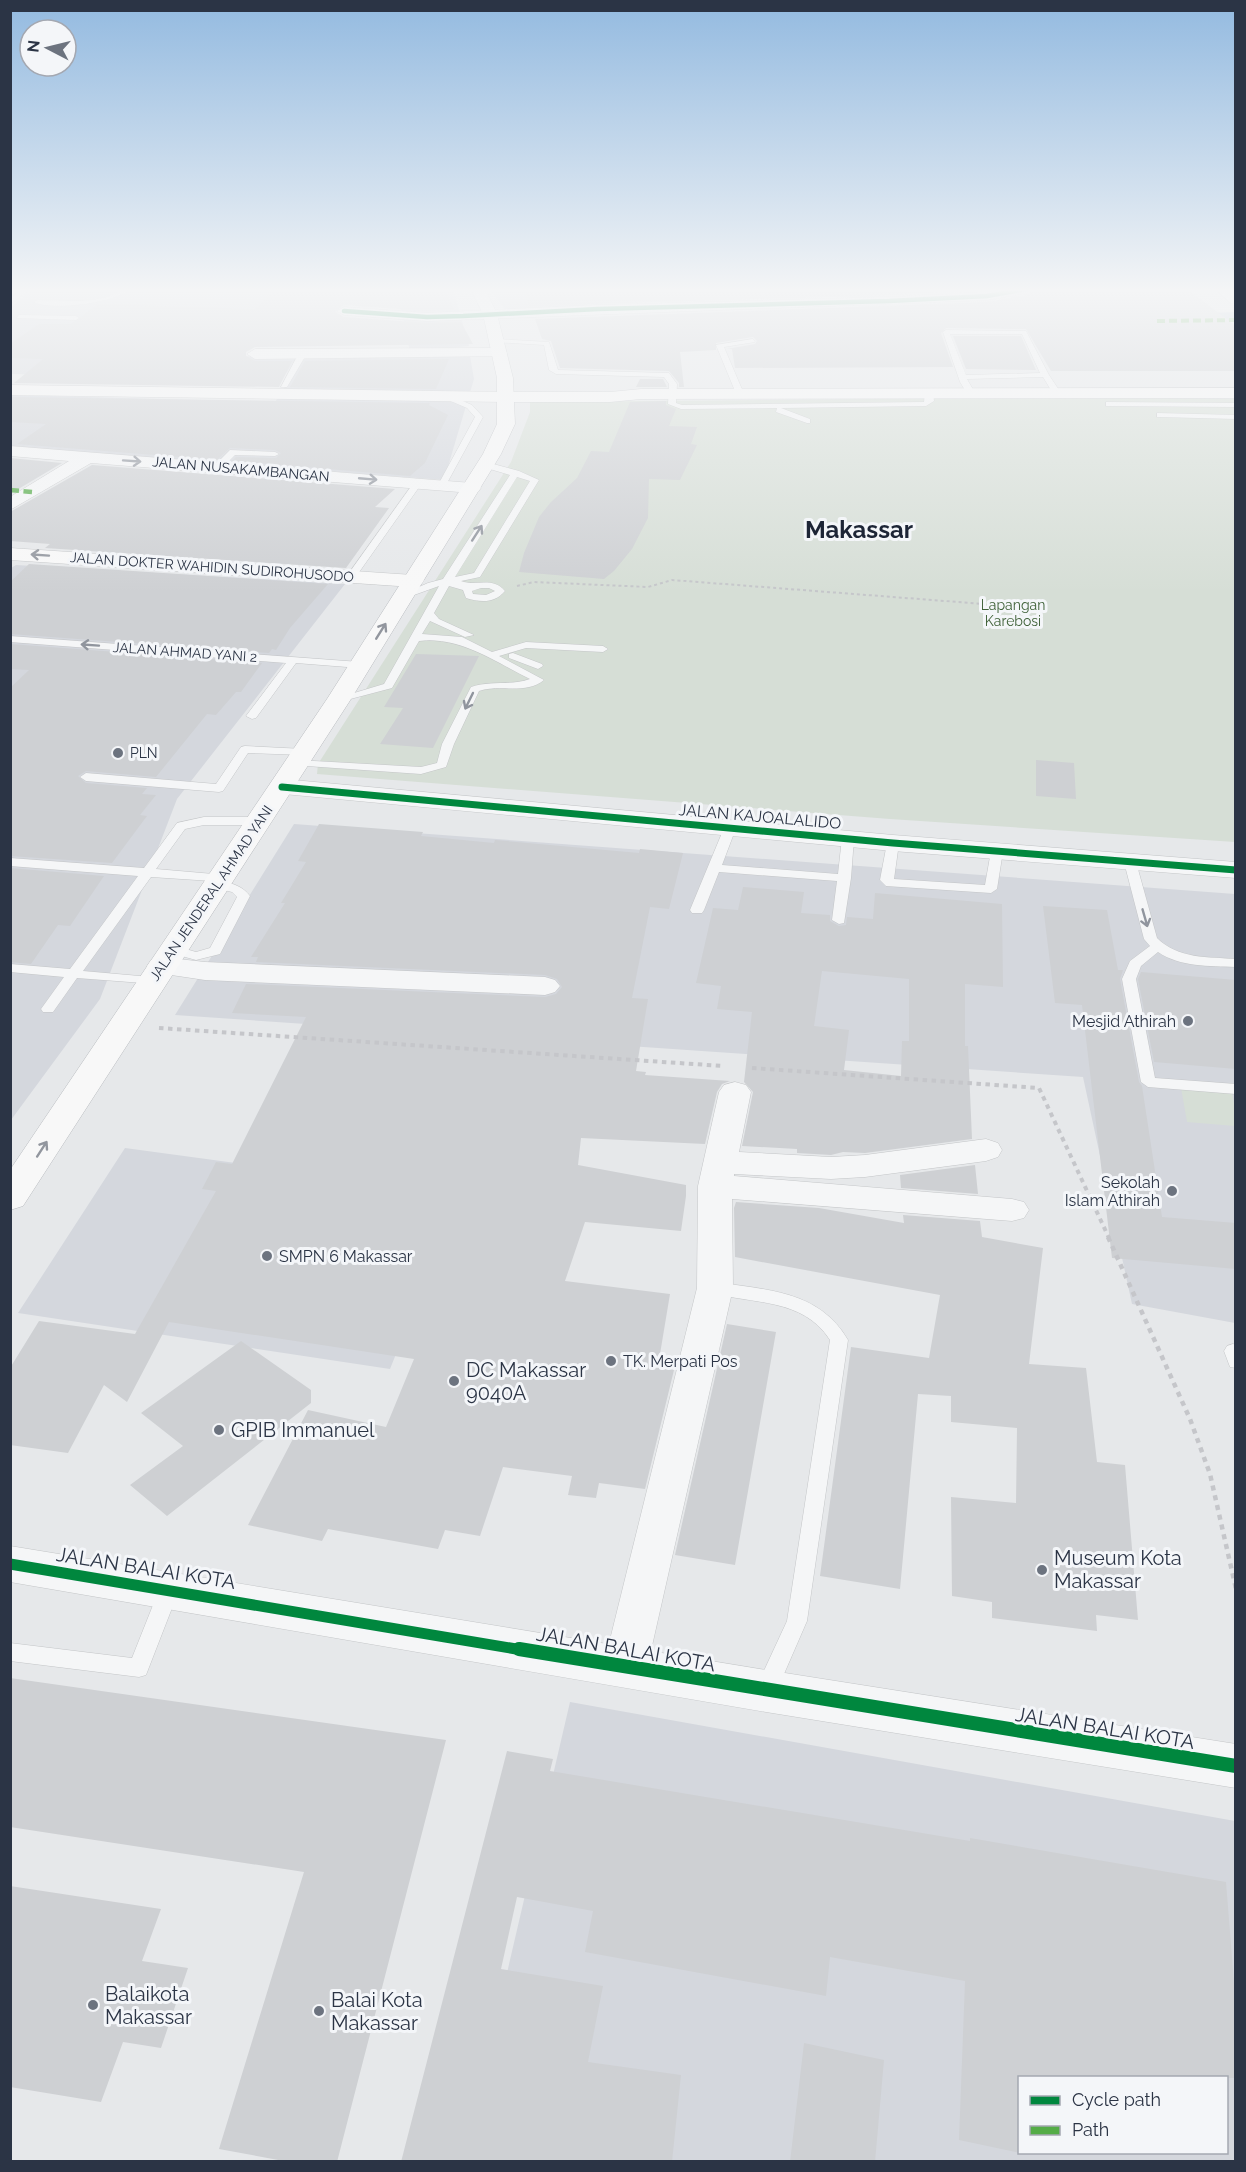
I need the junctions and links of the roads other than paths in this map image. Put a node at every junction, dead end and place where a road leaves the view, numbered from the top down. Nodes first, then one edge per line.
1 (244, 390) edge
2 (432, 390) edge
3 (673, 390) edge
4 (739, 390) edge
5 (969, 390) edge
6 (1056, 390) edge
7 (505, 393) junction
8 (971, 393) junction
9 (1058, 393) junction
10 (1236, 393) edge
11 (673, 394) junction
12 (740, 394) junction
13 (449, 397) junction
14 (1193, 399) junction
15 (768, 400) junction
16 (1110, 404) dead end
17 (1236, 405) edge
18 (1160, 415) dead end
19 (1207, 417) junction
20 (1236, 417) edge
21 (807, 421) dead end
22 (10, 451) edge
23 (275, 454) dead end
24 (88, 457) junction
25 (486, 465) junction
26 (218, 467) junction
27 (516, 473) junction
28 (418, 483) junction
29 (442, 485) junction
30 (472, 488) junction
31 (10, 490) edge
32 (32, 492) junction
33 (10, 505) edge
34 (10, 554) edge
35 (352, 576) junction
36 (446, 583) junction
37 (474, 583) junction
38 (408, 588) junction
39 (499, 589) road end
40 (429, 612) junction
41 (414, 638) junction
42 (10, 639) edge
43 (603, 649) dead end
44 (496, 653) junction
45 (293, 660) junction
46 (360, 664) junction
47 (522, 670) junction
48 (339, 699) junction
49 (252, 717) dead end
50 (294, 768) junction
51 (86, 777) dead end
52 (258, 821) junction
53 (730, 828) junction
54 (848, 838) junction
55 (893, 843) junction
56 (997, 851) junction
57 (10, 862) edge
58 (1130, 862) junction
59 (716, 868) junction
60 (1236, 870) edge
61 (147, 872) junction
62 (844, 878) junction
63 (218, 881) junction
64 (697, 909) dead end
65 (839, 920) dead end
66 (1157, 947) junction
67 (1236, 963) edge
68 (162, 966) junction
69 (10, 968) edge
70 (74, 974) junction
71 (546, 986) dead end
72 (48, 1009) dead end
73 (1236, 1089) edge
74 (735, 1092) dead end
75 (986, 1150) dead end
76 (718, 1174) junction
77 (10, 1198) edge
78 (1012, 1210) dead end
79 (715, 1288) junction
80 (10, 1564) edge
81 (169, 1590) junction
82 (10, 1652) edge
83 (625, 1668) junction
84 (765, 1691) junction
85 (1236, 1766) edge

1 - 13 main road
2 - 7 main road
3 - 11 lane
4 - 12 lane
5 - 8 lane
6 - 9 lane
7 - 11 main road
7 - 13 main road
7 - 25 main road, JALAN JENDERAL AHMAD YANI
8 - 9 main road
8 - 15 main road
9 - 14 main road
10 - 14 main road
11 - 12 main road
11 - 15 lane
12 - 15 main road
13 - 29 lane
14 - 16 lane
14 - 17 lane
14 - 19 lane
15 - 21 lane
18 - 19 lane
19 - 20 lane
22 - 24 street, JALAN NUSAKAMBANGAN
23 - 26 lane
24 -> 26 street, JALAN NUSAKAMBANGAN
24 - 32 street
25 - 27 lane
25 - 30 main road, JALAN JENDERAL AHMAD YANI
26 -> 28 street, JALAN NUSAKAMBANGAN
36 -> 27 lane
27 - 37 lane
28 - 29 street, JALAN NUSAKAMBANGAN
28 - 35 lane
29 - 30 street, JALAN NUSAKAMBANGAN
30 - 38 main road, JALAN JENDERAL AHMAD YANI
31 - 32 street
32 - 33 street
35 -> 34 main road, JALAN DOKTER WAHIDIN SUDIROHUSODO
35 - 38 main road, JALAN DOKTER WAHIDIN SUDIROHUSODO
36 - 37 lane
36 - 37 lane
36 - 38 lane
36 - 40 lane
37 - 39 lane
46 -> 38 main road, JALAN JENDERAL AHMAD YANI
40 - 41 lane
40 - 44 lane
41 - 44 lane
41 - 48 lane
45 -> 42 lane, JALAN AHMAD YANI 2
43 - 44 lane
44 - 47 lane
44 - 47 lane
45 - 46 lane, JALAN AHMAD YANI 2
45 - 49 lane
46 - 48 main road, JALAN JENDERAL AHMAD YANI
47 -> 50 lane
48 - 50 main road, JALAN JENDERAL AHMAD YANI
50 - 51 lane
50 - 52 main road, JALAN JENDERAL AHMAD YANI
50 - 53 street, JALAN KAJOALALIDO
52 - 61 lane
52 - 63 main road, JALAN JENDERAL AHMAD YANI
53 - 54 street, JALAN KAJOALALIDO
53 - 59 lane
54 - 55 street, JALAN KAJOALALIDO
54 - 62 lane
55 - 56 street, JALAN KAJOALALIDO
55 - 56 lane
56 - 58 street, JALAN KAJOALALIDO
57 - 61 lane
58 - 60 street, JALAN KAJOALALIDO
58 -> 66 lane
59 - 62 lane
59 - 64 lane
61 - 63 lane
61 - 70 lane
62 - 65 lane
63 - 68 main road, JALAN JENDERAL AHMAD YANI
66 - 67 lane
66 - 73 lane
68 - 70 lane
68 - 71 street
77 -> 68 main road, JALAN JENDERAL AHMAD YANI
69 - 70 lane
70 - 72 lane
74 - 76 street
75 - 76 street
76 - 78 street
76 - 79 street
79 - 83 street
79 - 84 lane
80 - 81 street, JALAN BALAI KOTA
81 - 82 lane
81 - 83 street, JALAN BALAI KOTA
83 - 84 street, JALAN BALAI KOTA
84 - 85 street, JALAN BALAI KOTA

